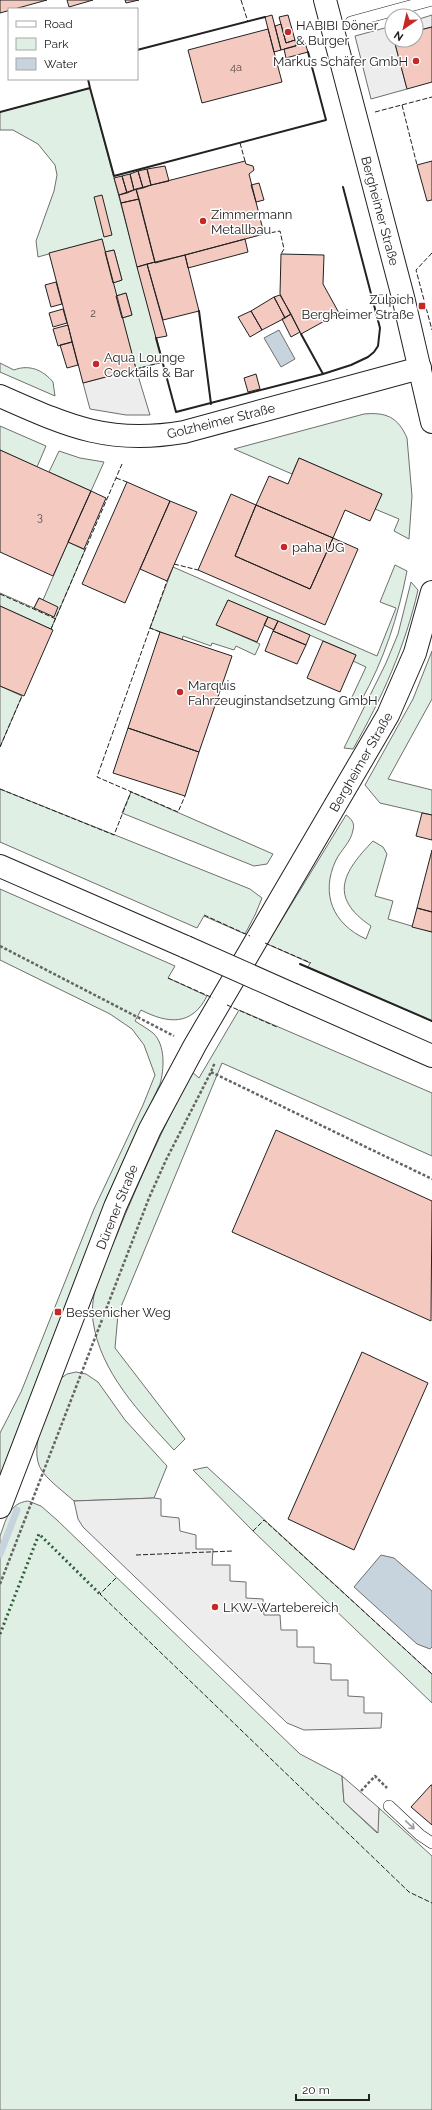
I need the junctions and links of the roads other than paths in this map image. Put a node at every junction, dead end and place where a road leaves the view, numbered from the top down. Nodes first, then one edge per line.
1 (325, 0) edge
2 (432, 0) edge
3 (351, 22) dead end
4 (420, 368) junction
5 (0, 396) edge
6 (432, 422) edge
7 (432, 592) edge
8 (0, 866) edge
9 (267, 922) joint
10 (432, 1056) edge
11 (0, 1507) edge
12 (389, 1806) dead end
13 (432, 1843) edge

1 - 4 street, Bergheimer Straße
2 - 3 lane
4 - 5 street, Golzheimer Straße
4 - 6 street, Bergheimer Straße
7 - 9 street, Bergheimer Straße
8 - 10 street, bridge
9 - 11 street, Dürener Straße
12 -> 13 lane

